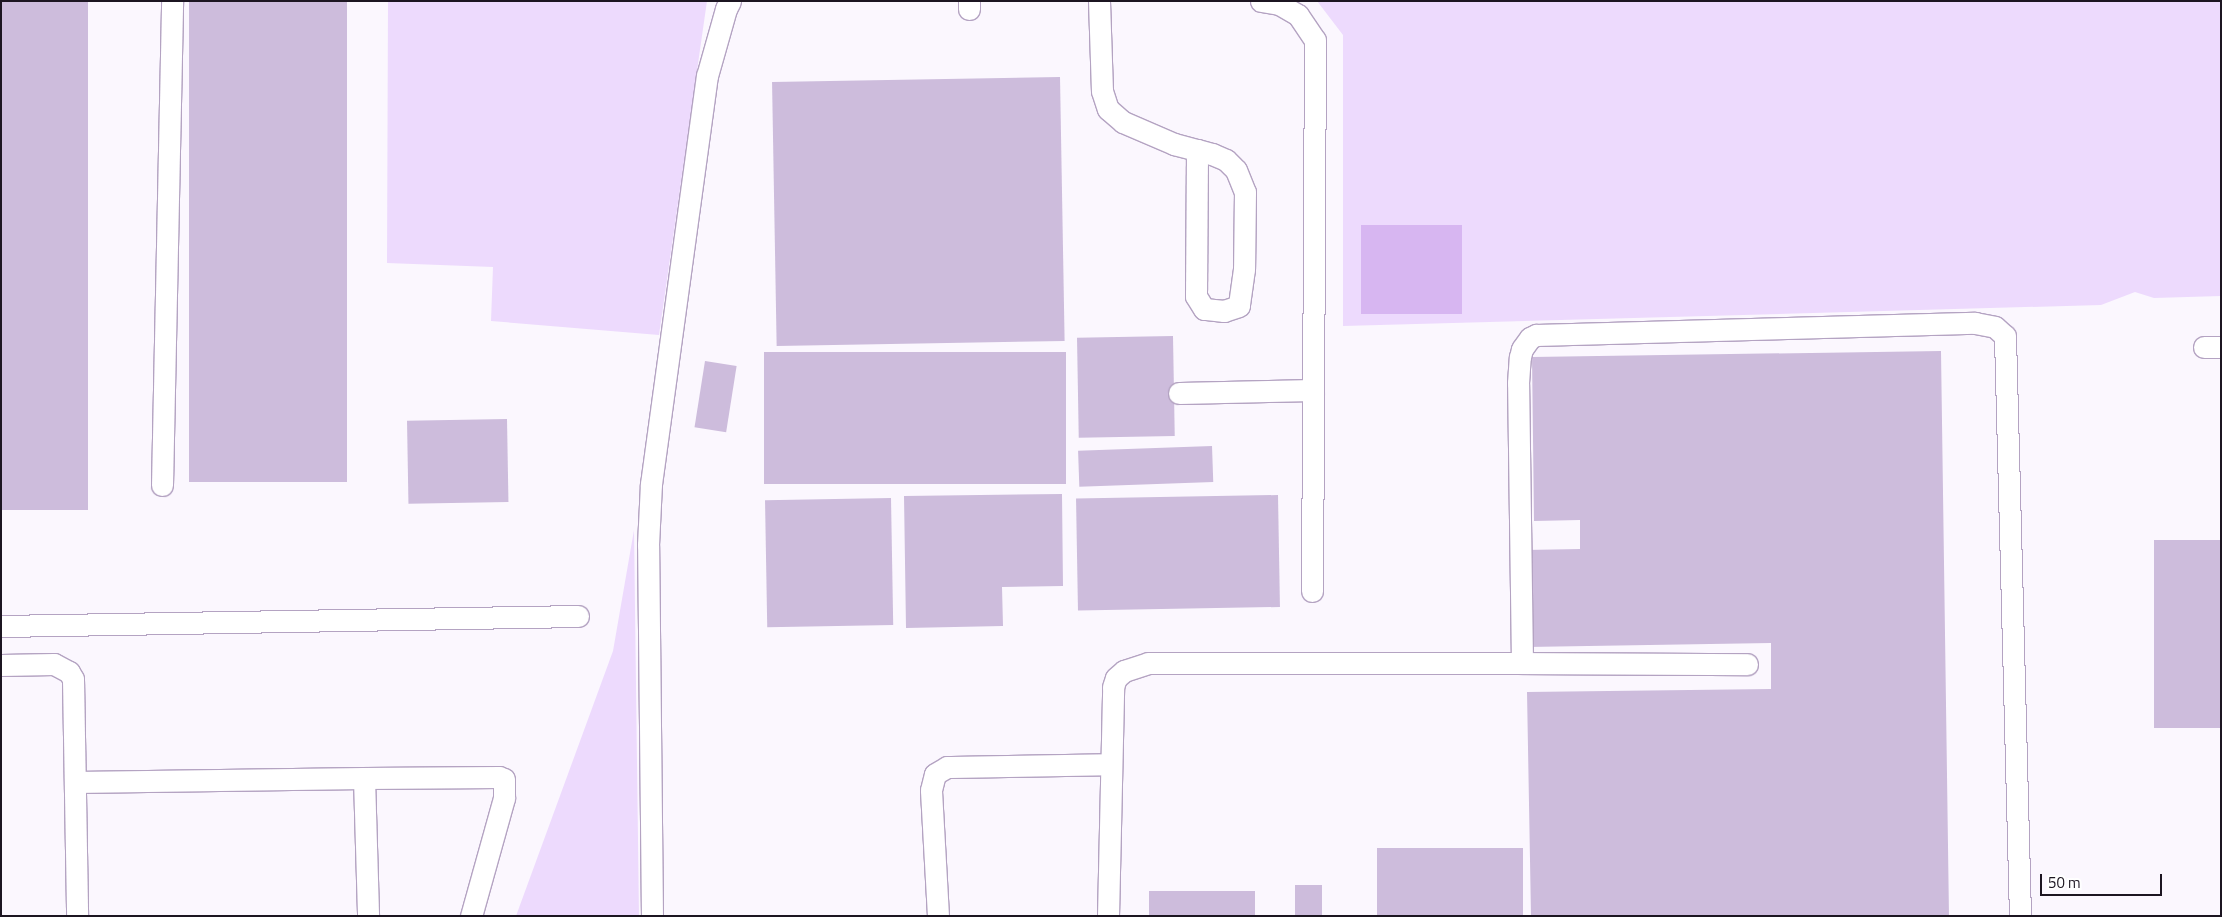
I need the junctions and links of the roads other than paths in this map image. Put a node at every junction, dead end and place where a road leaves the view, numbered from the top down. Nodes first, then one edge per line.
1 (172, 1) edge
2 (730, 1) edge
3 (1099, 1) edge
4 (1261, 1) edge
5 (1197, 150) junction
6 (1313, 390) junction
7 (1179, 393) dead end
8 (162, 485) dead end
9 (1312, 591) dead end
10 (578, 616) dead end
11 (1, 626) edge
12 (1522, 663) junction
13 (1747, 664) dead end
14 (1, 665) edge
15 (1111, 764) junction
16 (364, 778) junction
17 (75, 782) junction
18 (77, 916) edge
19 (368, 916) edge
20 (471, 916) edge
21 (652, 916) edge
22 (938, 916) edge
23 (1108, 916) edge
24 (2020, 916) edge

1 - 8 street
2 - 21 street
3 - 5 street
4 - 6 street
5 - 5 street
6 - 7 street
6 - 9 street
10 - 11 street
12 - 13 street
12 - 15 street
12 - 24 street
14 - 17 street
15 - 22 street
15 - 23 street
16 - 17 street
16 - 19 street
16 - 20 street
17 - 18 street

